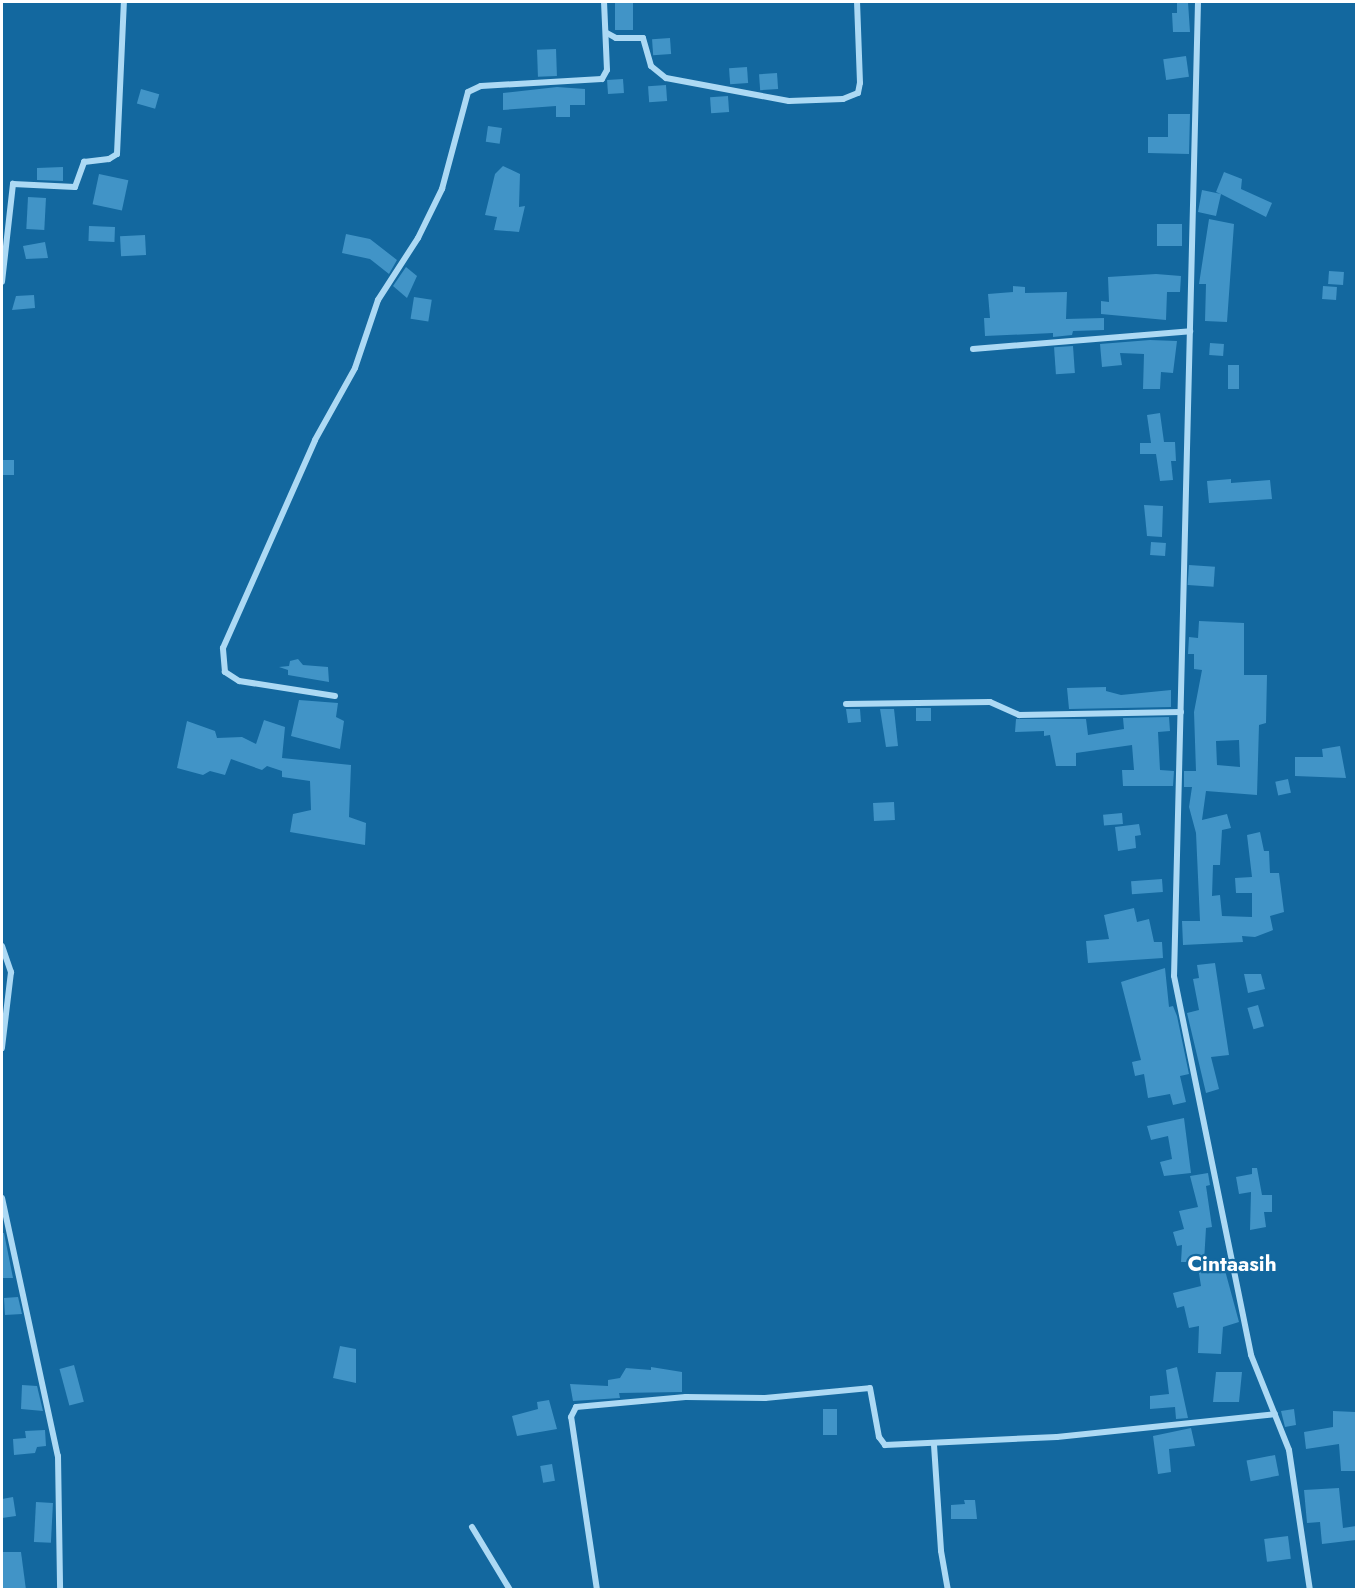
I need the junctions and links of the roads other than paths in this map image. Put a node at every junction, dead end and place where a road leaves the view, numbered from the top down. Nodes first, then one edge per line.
1 (124, 2) edge
2 (604, 2) edge
3 (857, 2) edge
4 (1198, 2) edge
5 (607, 33) junction
6 (2, 282) edge
7 (1190, 331) junction
8 (973, 349) dead end
9 (335, 696) dead end
10 (846, 704) dead end
11 (1181, 712) junction
12 (2, 946) edge
13 (2, 1048) edge
14 (2, 1198) edge
15 (1275, 1414) junction
16 (934, 1445) junction
17 (472, 1527) dead end
18 (60, 1590) edge
19 (510, 1590) edge
20 (597, 1590) edge
21 (948, 1590) edge
22 (1310, 1590) edge

1 - 6 street
2 - 5 street
3 - 5 street
4 - 7 street
5 - 9 street
7 - 8 street
7 - 11 street
10 - 11 street
11 - 15 street
12 - 13 street
14 - 18 street
15 - 16 street
15 - 22 street
16 - 20 street
16 - 21 street
17 - 19 street

